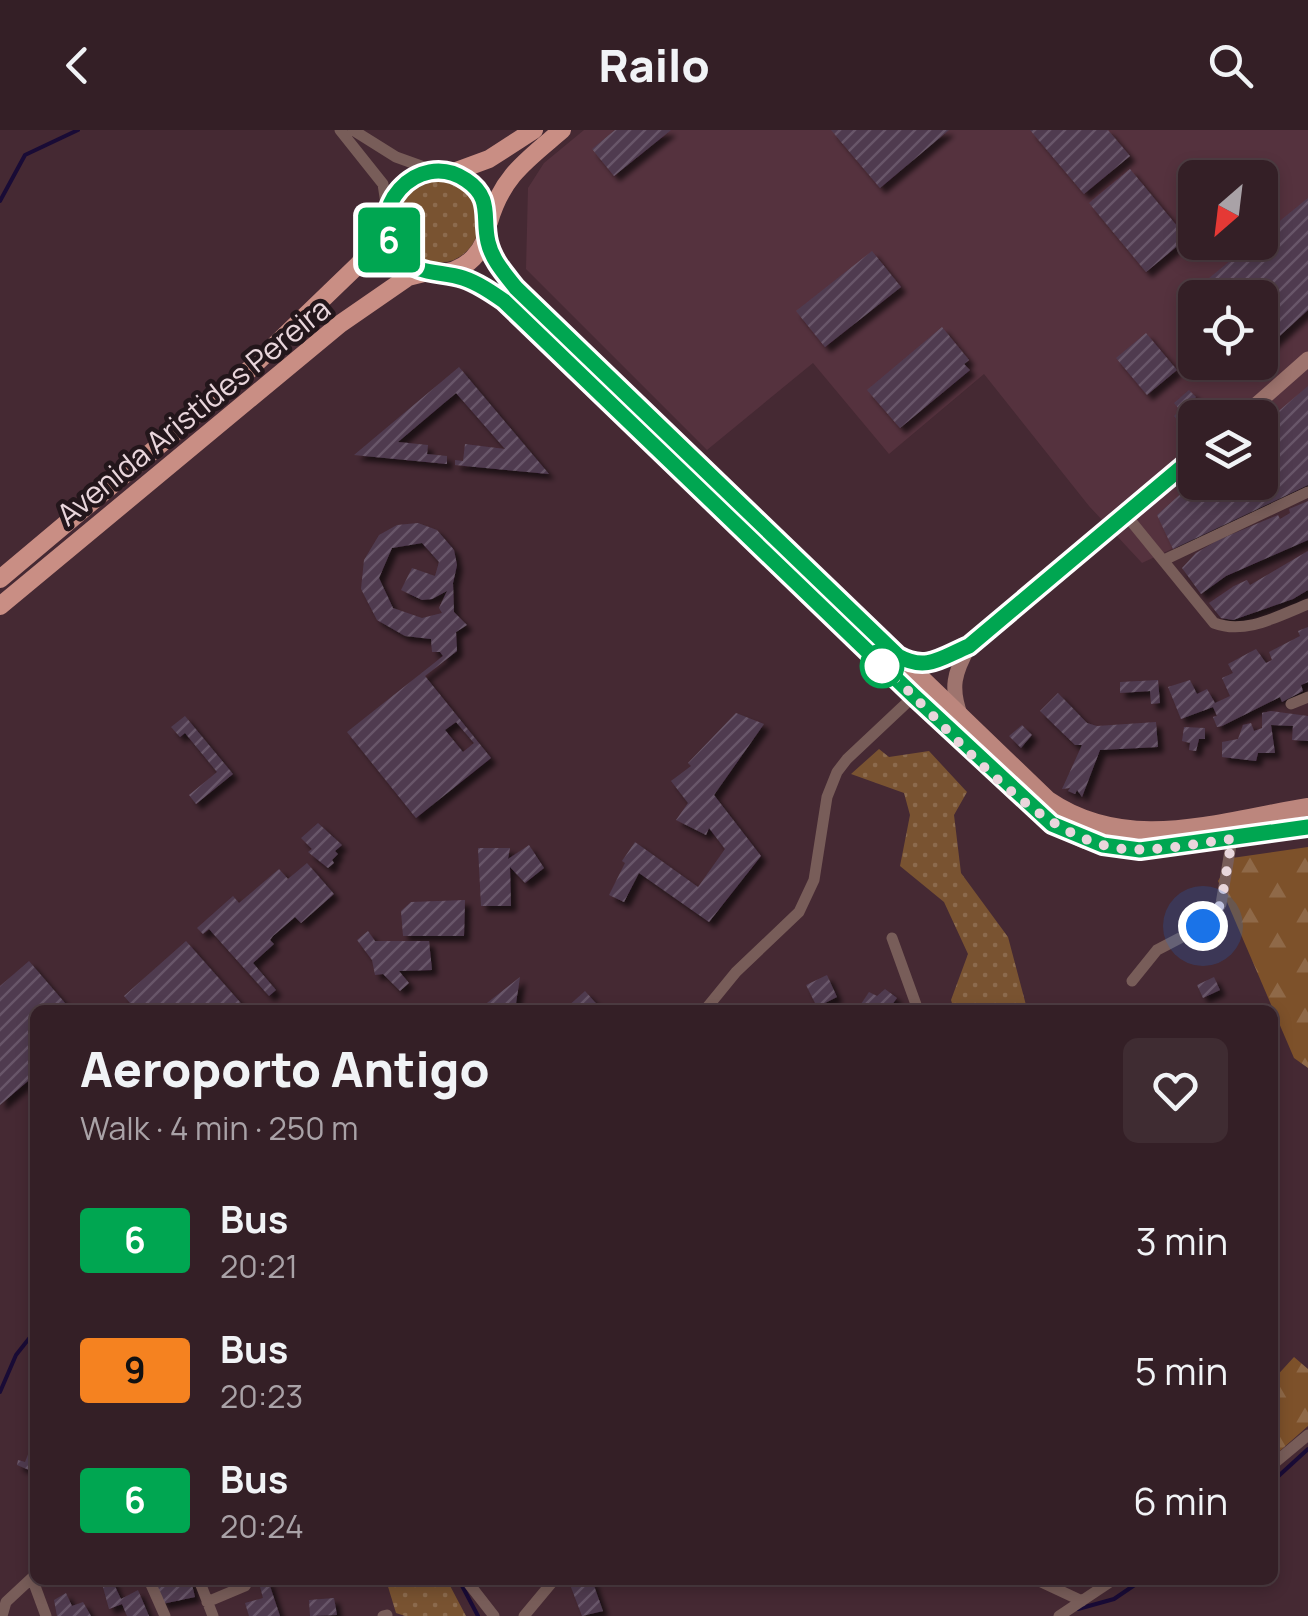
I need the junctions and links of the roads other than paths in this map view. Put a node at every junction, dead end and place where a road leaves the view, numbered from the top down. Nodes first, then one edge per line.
1 (340, 130) edge
2 (352, 130) edge
3 (534, 130) edge
4 (562, 130) edge
5 (443, 172) junction
6 (387, 210) junction
7 (487, 230) junction
8 (436, 273) junction
9 (1308, 359) edge
10 (1261, 400) edge
11 (1178, 471) edge
12 (1308, 492) edge
13 (1126, 515) junction
14 (1164, 560) junction
15 (0, 579) edge
16 (1308, 604) edge
17 (0, 606) edge
18 (969, 646) junction
19 (898, 656) junction
20 (914, 696) junction
21 (1308, 697) edge
22 (1291, 704) dead end
23 (962, 718) junction
24 (1308, 807) edge
25 (1308, 827) edge
26 (1232, 839) junction
27 (892, 938) dead end
28 (1132, 981) dead end
29 (709, 1005) edge
30 (916, 1005) edge
31 (1308, 1435) edge
32 (1278, 1460) edge
33 (30, 1580) edge
34 (36, 1585) edge
35 (152, 1585) edge
36 (200, 1585) edge
37 (246, 1585) edge
38 (470, 1585) edge
39 (550, 1585) edge
40 (1048, 1585) edge
41 (1106, 1585) edge
42 (1082, 1601) junction
43 (207, 1602) junction
44 (2, 1616) edge
45 (46, 1616) edge
46 (165, 1616) edge
47 (213, 1616) edge
48 (494, 1616) edge
49 (524, 1616) edge
50 (1059, 1616) edge

1 - 6 street
2 - 5 street
3 - 5 highway
4 - 7 highway
5 - 6 highway
5 - 7 highway
6 - 8 highway
6 - 15 highway, Avenida Aristides Pereira
7 - 8 highway
7 - 19 main road
8 - 17 highway, Avenida Aristides Pereira
8 - 20 main road
9 - 10 main road
11 - 13 main road
12 - 14 street
13 - 14 street
13 - 18 main road
14 - 16 street
18 - 19 main road
18 - 23 main road
19 - 23 main road
20 - 26 main road
20 - 29 street
21 - 22 street
23 - 24 main road
25 - 26 main road
26 - 28 street
27 - 30 street
31 - 32 street
33 - 44 street
34 - 45 street
35 - 46 street
36 - 43 street
37 - 43 street
38 - 48 street
39 - 49 street
40 - 42 street
41 - 42 street
42 - 50 street
43 - 47 street

